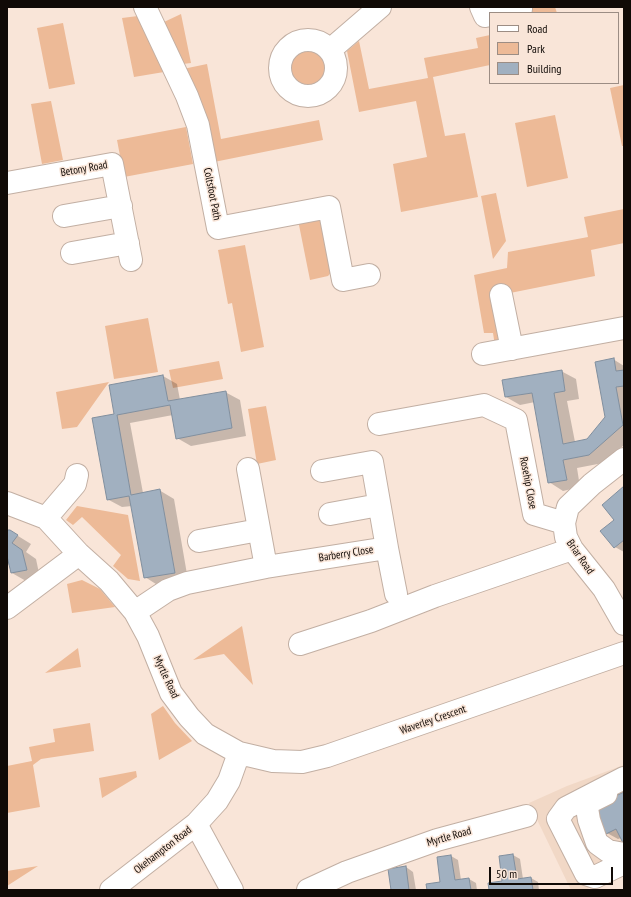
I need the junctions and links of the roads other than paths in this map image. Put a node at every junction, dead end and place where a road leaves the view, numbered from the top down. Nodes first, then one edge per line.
1 (145, 7) edge
2 (380, 7) edge
3 (481, 7) edge
4 (489, 15) edge
5 (330, 50) dead end
6 (7, 183) edge
7 (121, 206) junction
8 (64, 216) dead end
9 (72, 253) dead end
10 (369, 275) dead end
11 (501, 295) dead end
12 (624, 328) edge
13 (512, 349) junction
14 (483, 354) dead end
15 (379, 424) dead end
16 (624, 459) edge
17 (248, 469) dead end
18 (322, 471) dead end
19 (76, 475) dead end
20 (7, 503) edge
21 (380, 505) junction
22 (330, 514) dead end
23 (46, 518) junction
24 (564, 523) junction
25 (259, 530) junction
26 (199, 542) dead end
27 (387, 548) junction
28 (572, 549) junction
29 (80, 554) junction
30 (266, 567) junction
31 (396, 594) dead end
32 (7, 608) edge
33 (135, 612) junction
34 (624, 624) edge
35 (300, 644) dead end
36 (624, 653) edge
37 (239, 753) junction
38 (624, 778) edge
39 (624, 786) edge
40 (526, 816) dead end
41 (196, 824) junction
42 (593, 831) junction
43 (624, 854) edge
44 (624, 862) edge
45 (111, 890) edge
46 (232, 890) edge
47 (308, 890) edge

1 - 10 street, Coltsfoot Path
2 - 5 street
3 - 4 street
6 - 7 street, Betony Road
7 - 8 street
7 - 9 street, Betony Road
11 - 13 street
12 - 13 street
13 - 14 street
15 - 24 street, Rosehip Close
16 - 24 street
17 - 25 street
18 - 21 street, Barberry Close
19 - 23 street
20 - 23 street, Myrtle Road
21 - 22 street
21 - 27 street, Barberry Close
23 - 29 street, Myrtle Road
24 - 28 street, Briar Road
25 - 26 street
25 - 30 street
27 - 30 street, Barberry Close
27 - 31 street
28 - 34 street, Briar Road
28 - 35 street
29 - 32 street
29 - 33 street, Myrtle Road
30 - 33 street, Barberry Close
33 - 37 street, Myrtle Road
36 - 37 street, Waverley Crescent
37 - 41 street
38 - 44 street
39 - 42 street
40 - 47 street, Myrtle Road
41 - 45 street, Okehampton Road
41 - 46 street
42 - 43 street
42 - 44 street

